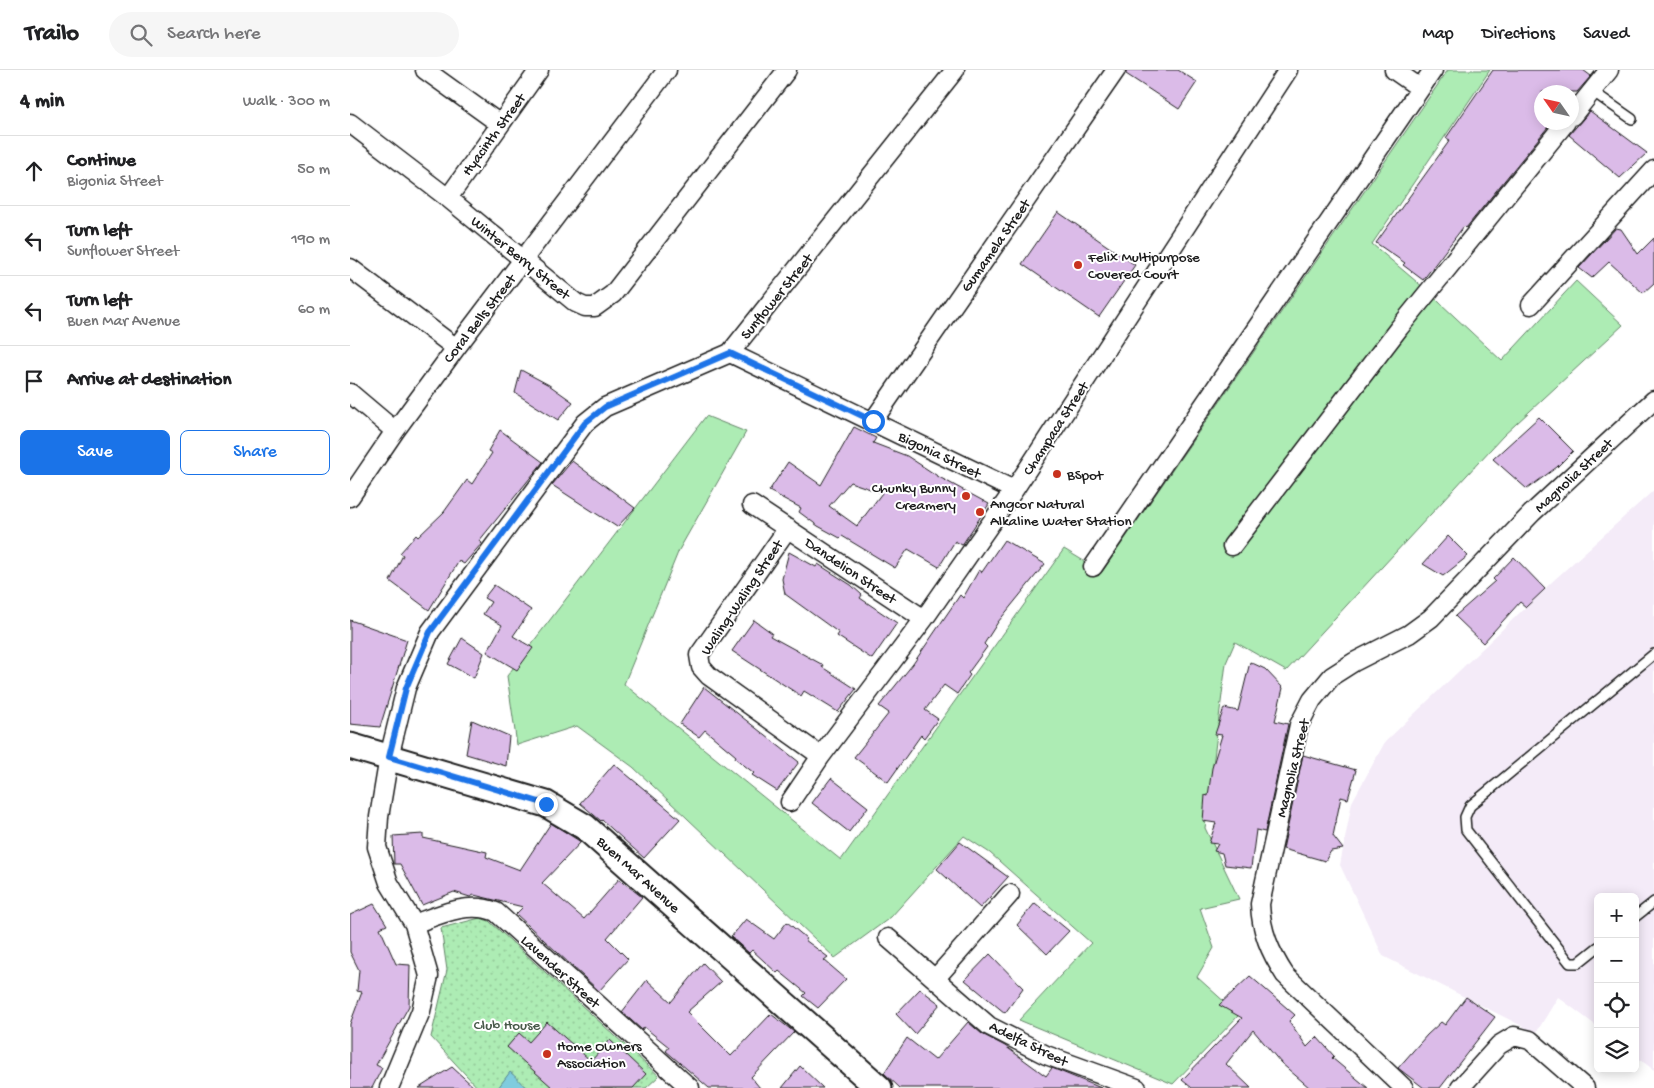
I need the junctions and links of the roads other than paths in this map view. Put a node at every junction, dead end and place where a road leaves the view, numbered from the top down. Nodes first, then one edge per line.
1 (425, 70) edge
2 (539, 70) edge
3 (667, 70) edge
4 (787, 70) edge
5 (956, 70) edge
6 (1116, 70) edge
7 (1288, 70) edge
8 (1394, 70) edge
9 (1433, 70) edge
10 (1609, 70) edge
11 (1420, 88) junction
12 (1592, 91) junction
13 (1579, 107) edge
14 (1632, 119) dead end
15 (350, 123) edge
16 (500, 124) junction
17 (1560, 130) edge
18 (1654, 170) edge
19 (448, 198) junction
20 (524, 261) junction
21 (350, 268) edge
22 (1531, 305) dead end
23 (456, 348) junction
24 (730, 353) junction
25 (350, 393) edge
26 (1654, 400) edge
27 (873, 421) junction
28 (395, 431) junction
29 (1014, 490) junction
30 (350, 497) edge
31 (752, 505) dead end
32 (788, 528) junction
33 (1232, 546) dead end
34 (1093, 566) dead end
35 (924, 620) junction
36 (1654, 654) edge
37 (350, 746) edge
38 (821, 756) junction
39 (389, 757) junction
40 (790, 802) dead end
41 (1010, 894) dead end
42 (1654, 902) edge
43 (1639, 914) edge
44 (414, 924) junction
45 (888, 938) dead end
46 (1594, 950) edge
47 (935, 979) junction
48 (682, 1086) edge
49 (389, 1088) edge
50 (879, 1088) edge
51 (1137, 1088) edge
52 (1404, 1088) edge
53 (1460, 1088) edge
54 (1585, 1088) edge

1 - 16 street
2 - 16 street, Hyacinth Street
3 - 20 street, Coral Bells Street
4 - 20 street, Winter Berry Street
5 - 24 street, Sunflower Street
6 - 27 street, Gumamela Street
7 - 29 street, Champaca Street
8 - 11 street
9 - 11 street
10 - 12 street
11 - 34 street
12 - 13 street
12 - 14 lane
15 - 19 street, Winter Berry Street
16 - 19 street, Hyacinth Street
17 - 33 street
18 - 22 street
19 - 20 street, Winter Berry Street
20 - 23 street, Coral Bells Street
21 - 23 street
23 - 28 street, Coral Bells Street
24 - 27 street, Bigonia Street
24 - 39 street, Sunflower Street
25 - 28 street
26 - 52 street, Magnolia Street
27 - 29 street, Bigonia Street
28 - 30 street, Coral Bells Street
29 - 35 street, Champaca Street
31 - 32 street, Dandelion Street
32 - 35 street, Dandelion Street
32 - 38 street, Waling-Waling Street
35 - 38 street, Champaca Street
36 - 46 lane
37 - 39 street, Buen Mar Avenue
38 - 40 street, Champaca Street
39 - 44 street, Sunflower Street
39 - 50 street, Buen Mar Avenue
41 - 47 street
42 - 43 lane
44 - 48 street, Lavender Street
44 - 49 street, Sunflower Street
45 - 47 street, Adelfa Street
47 - 51 street, Adelfa Street
53 - 54 street

